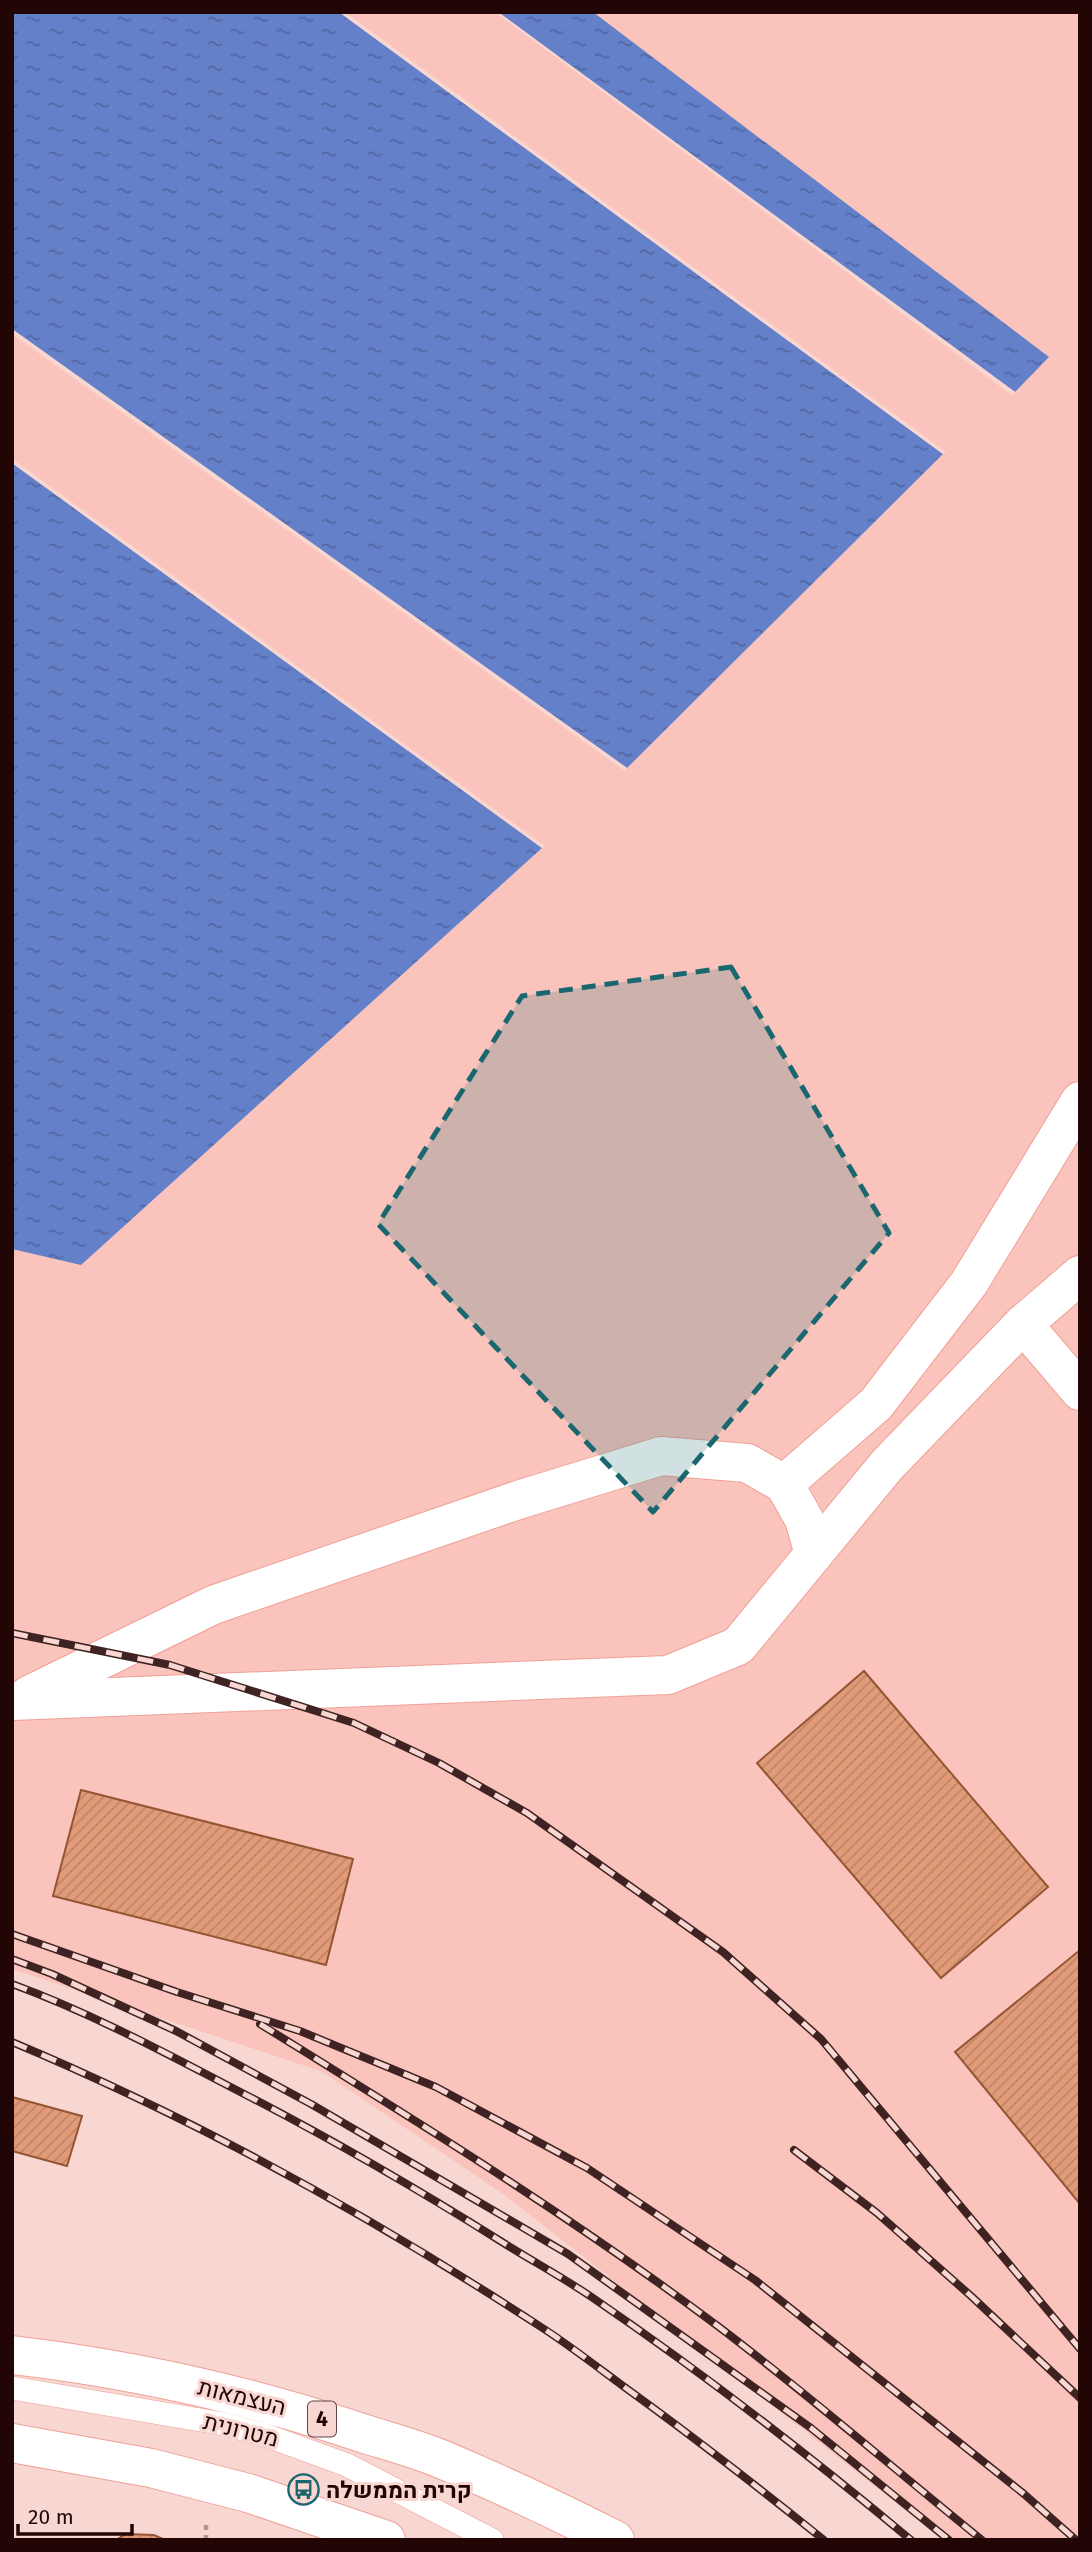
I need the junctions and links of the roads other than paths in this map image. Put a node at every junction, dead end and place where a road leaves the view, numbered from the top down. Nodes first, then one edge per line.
1 (1080, 1101) edge
2 (1080, 1275) edge
3 (1023, 1324) junction
4 (1080, 1391) edge
5 (784, 1484) junction
6 (814, 1554) junction
7 (15, 1700) edge
8 (12, 2355) edge
9 (12, 2388) edge
10 (12, 2444) edge
11 (386, 2540) edge
12 (492, 2540) edge
13 (615, 2540) edge

1 - 5 main road
2 - 3 main road
3 - 4 main road
3 - 6 main road
5 - 6 main road
5 - 7 main road
6 - 7 main road
8 - 13 main road, העצמאות / 4
9 - 12 lane, מטרונית
10 - 11 main road

